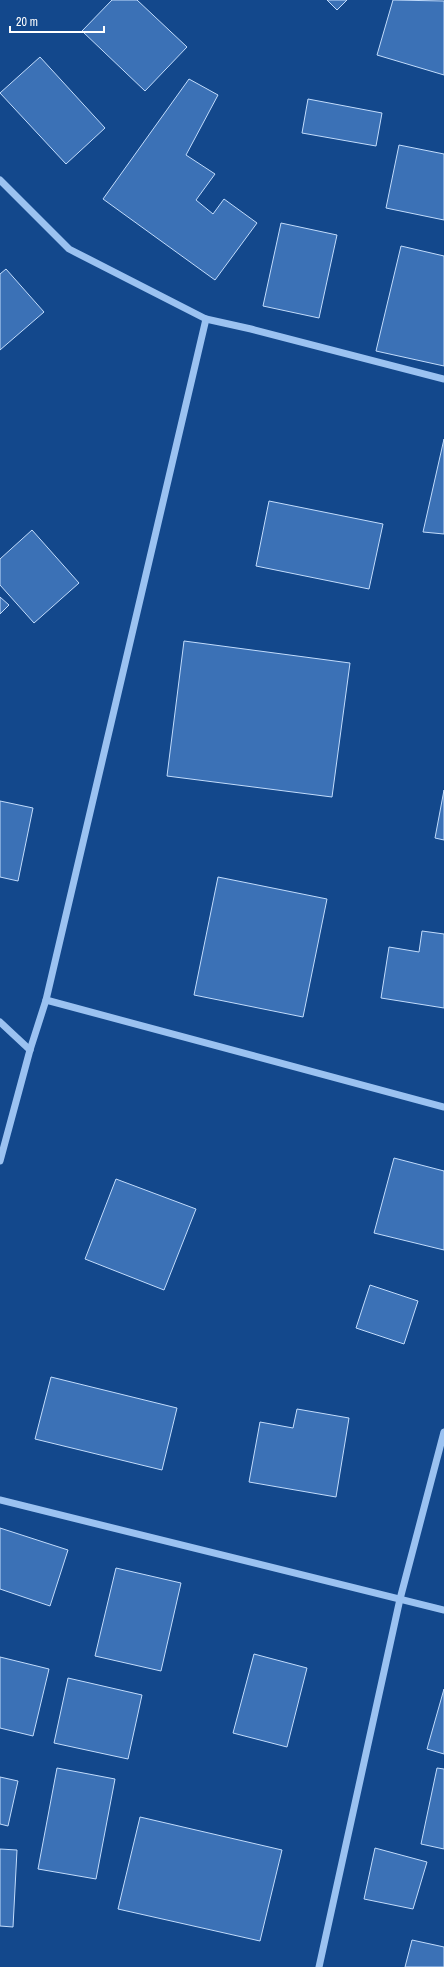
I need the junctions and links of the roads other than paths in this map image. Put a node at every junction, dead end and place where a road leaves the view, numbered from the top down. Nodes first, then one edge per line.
1 (0, 180) edge
2 (206, 320) junction
3 (444, 379) edge
4 (46, 1000) junction
5 (0, 1022) edge
6 (30, 1050) junction
7 (444, 1107) edge
8 (0, 1162) edge
9 (444, 1432) edge
10 (0, 1500) edge
11 (400, 1599) junction
12 (444, 1610) edge
13 (319, 1967) edge

1 - 2 street
2 - 3 street
2 - 4 street
4 - 6 street
4 - 7 street
5 - 6 street
6 - 8 street
9 - 11 street
10 - 11 street
11 - 12 street
11 - 13 street

